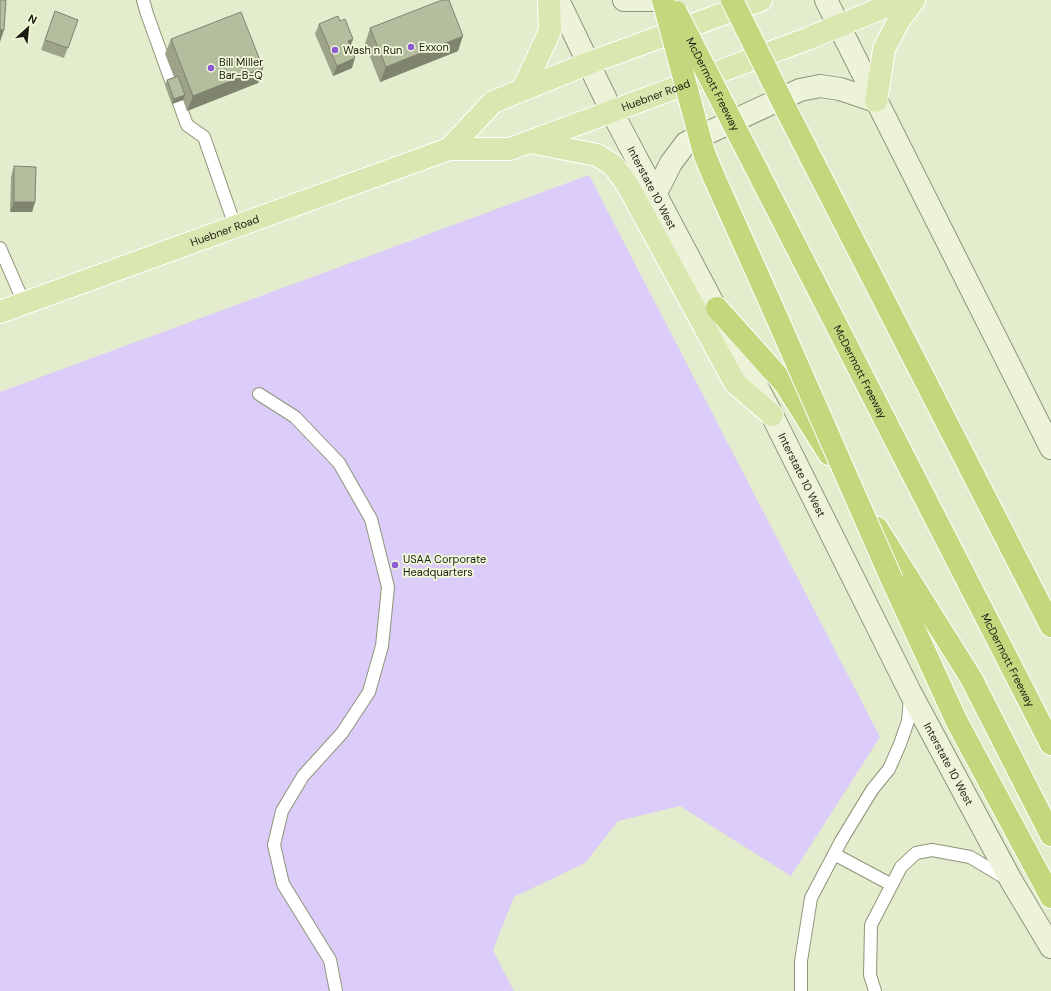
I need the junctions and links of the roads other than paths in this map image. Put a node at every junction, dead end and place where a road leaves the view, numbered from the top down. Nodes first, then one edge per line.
1 (144, 0) edge
2 (549, 0) edge
3 (558, 0) edge
4 (624, 0) edge
5 (651, 0) edge
6 (663, 0) edge
7 (670, 0) edge
8 (732, 0) edge
9 (761, 0) edge
10 (826, 0) edge
11 (901, 0) edge
12 (914, 0) edge
13 (839, 25) junction
14 (589, 63) junction
15 (523, 89) junction
16 (876, 101) junction
17 (612, 112) junction
18 (529, 141) junction
19 (449, 149) junction
20 (655, 195) junction
21 (236, 226) junction
22 (0, 248) edge
23 (24, 303) junction
24 (717, 308) junction
25 (0, 312) edge
26 (259, 394) dead end
27 (772, 415) junction
28 (1051, 448) edge
29 (1051, 626) edge
30 (910, 692) junction
31 (1051, 744) edge
32 (1051, 835) edge
33 (834, 854) junction
34 (1012, 882) junction
35 (892, 884) junction
36 (1051, 897) edge
37 (1051, 947) edge
38 (336, 991) edge
39 (801, 991) edge
40 (875, 991) edge

1 - 21 lane
2 - 15 main road
3 - 14 main road, Interstate 10 West
4 - 5 main road
6 - 36 highway, bridge
7 - 31 highway, McDermott Freeway, bridge
8 - 29 highway, bridge
9 - 14 main road, Huebner Road
10 - 13 main road
11 - 13 main road, Huebner Road
12 - 16 main road
13 - 16 main road
13 - 17 main road, Huebner Road
14 - 15 main road, Huebner Road
14 - 17 main road, Interstate 10 West
15 - 19 main road, Huebner Road
16 - 20 main road
16 - 28 main road
17 - 18 main road, Huebner Road
17 - 20 main road, Interstate 10 West
18 - 19 main road, Huebner Road
18 - 27 main road
19 - 21 main road, Huebner Road
20 - 24 main road, Interstate 10 West
21 - 23 main road, Huebner Road
22 - 23 lane
23 - 25 main road, Huebner Road
24 - 27 main road, Interstate 10 West
24 - 32 highway
26 - 38 lane
27 - 30 main road, Interstate 10 West
30 - 33 lane
30 - 34 main road, Interstate 10 West
33 - 35 lane
33 - 39 lane
34 - 35 lane
34 - 37 main road, Interstate 10 West
35 - 40 lane

